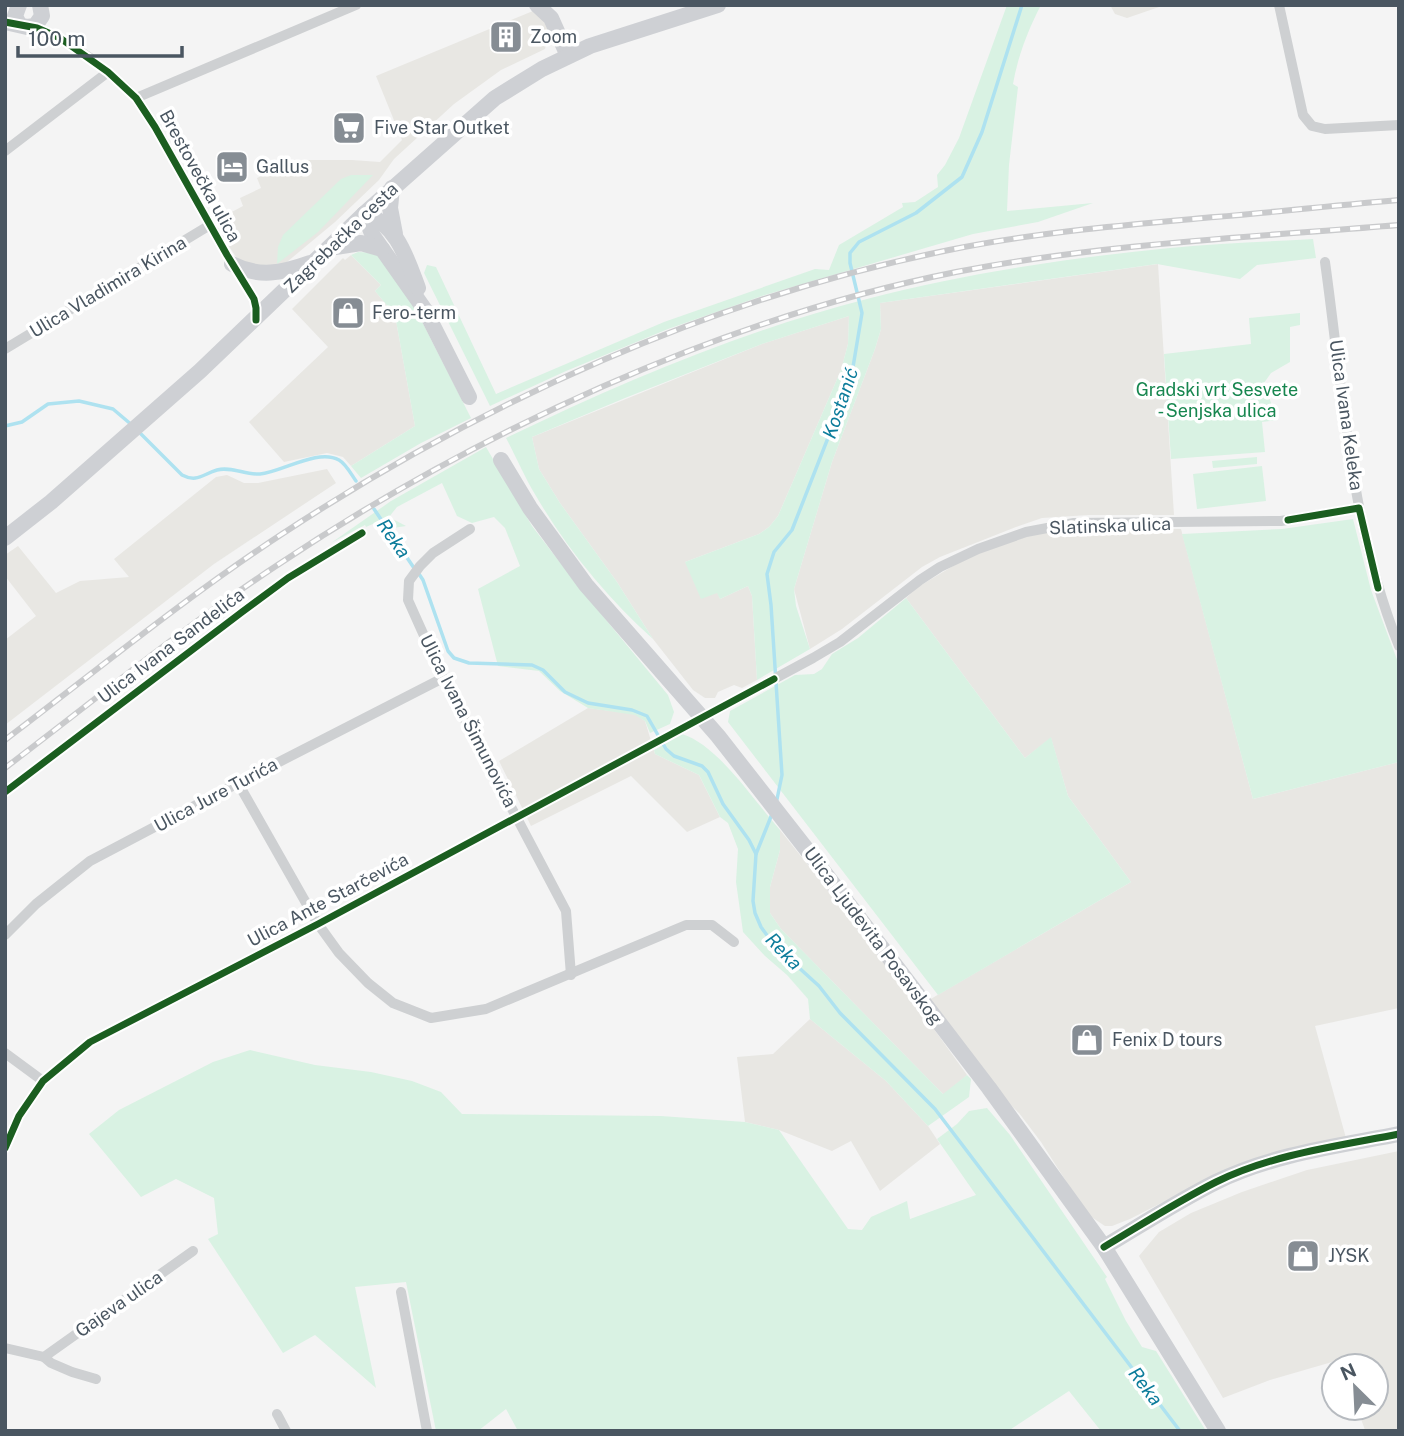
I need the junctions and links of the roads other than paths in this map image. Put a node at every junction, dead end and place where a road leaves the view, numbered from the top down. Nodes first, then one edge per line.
1 (356, 5) edge
2 (718, 5) edge
3 (1279, 5) edge
4 (543, 7) edge
5 (26, 13) edge
6 (568, 56) junction
7 (108, 72) junction
8 (136, 98) junction
9 (1399, 125) edge
10 (5, 151) edge
11 (393, 188) junction
12 (364, 214) junction
13 (210, 225) junction
14 (397, 239) junction
15 (383, 250) junction
16 (321, 255) junction
17 (1325, 262) dead end
18 (232, 264) junction
19 (425, 310) junction
20 (256, 320) junction
21 (5, 349) edge
22 (468, 397) dead end
23 (501, 460) dead end
24 (1359, 508) junction
25 (470, 529) dead end
26 (362, 533) dead end
27 (5, 538) edge
28 (1399, 646) edge
29 (443, 678) junction
30 (701, 718) junction
31 (238, 783) junction
32 (5, 792) edge
33 (517, 817) junction
34 (318, 924) junction
35 (5, 935) edge
36 (734, 942) dead end
37 (571, 975) junction
38 (5, 1053) edge
39 (43, 1081) junction
40 (1399, 1134) edge
41 (5, 1148) edge
42 (1104, 1247) junction
43 (193, 1251) dead end
44 (401, 1292) dead end
45 (5, 1348) edge
46 (44, 1357) junction
47 (96, 1379) dead end
48 (277, 1415) dead end
49 (286, 1431) edge
50 (427, 1431) edge
51 (1218, 1431) edge

1 - 8 street
2 - 6 main road, Zagrebačka cesta
3 - 9 street
4 - 6 main road
5 - 7 street, Brestovečka ulica
6 - 11 main road, Zagrebačka cesta
7 - 8 street, Brestovečka ulica
7 - 10 street
8 - 13 street, Brestovečka ulica
11 - 12 main road, Zagrebačka cesta
11 - 14 main road
12 - 14 main road
12 - 15 main road
12 - 16 main road, Zagrebačka cesta
13 - 18 street, Brestovečka ulica
13 - 21 street, Ulica Vladimira Kirina
14 - 19 main road
15 - 16 main road
15 - 19 main road
16 - 18 main road
16 - 20 main road, Zagrebačka cesta
17 - 24 street, Ulica Ivana Keleka
18 - 20 street, Brestovečka ulica
19 - 22 main road
20 - 27 main road, Zagrebačka cesta
23 - 30 main road, Ulica Ljudevita Posavskog
24 - 28 street, Ulica Ivana Keleka
24 - 30 street, Slatinska ulica
25 - 29 street, Ulica Ivana Šimunovića
26 - 32 street, Ulica Ivana Sandelića
29 - 31 street, Ulica Jure Turića
29 - 33 street, Ulica Ivana Šimunovića
30 - 33 street, Ulica Ante Starčevića
30 - 42 main road, Ulica Ljudevita Posavskog
31 - 34 street
31 - 35 street, Ulica Jure Turića
33 - 34 street, Ulica Ante Starčevića
33 - 37 street, Ulica Ivana Šimunovića
34 - 37 street
34 - 39 street, Ulica Ante Starčevića
36 - 37 street
38 - 39 street
39 - 41 street, Ulica Ante Starčevića
40 - 42 main road
42 - 51 main road, Ulica Ljudevita Posavskog
43 - 46 street, Gajeva ulica
44 - 50 street
45 - 46 street
46 - 47 street
48 - 49 street

